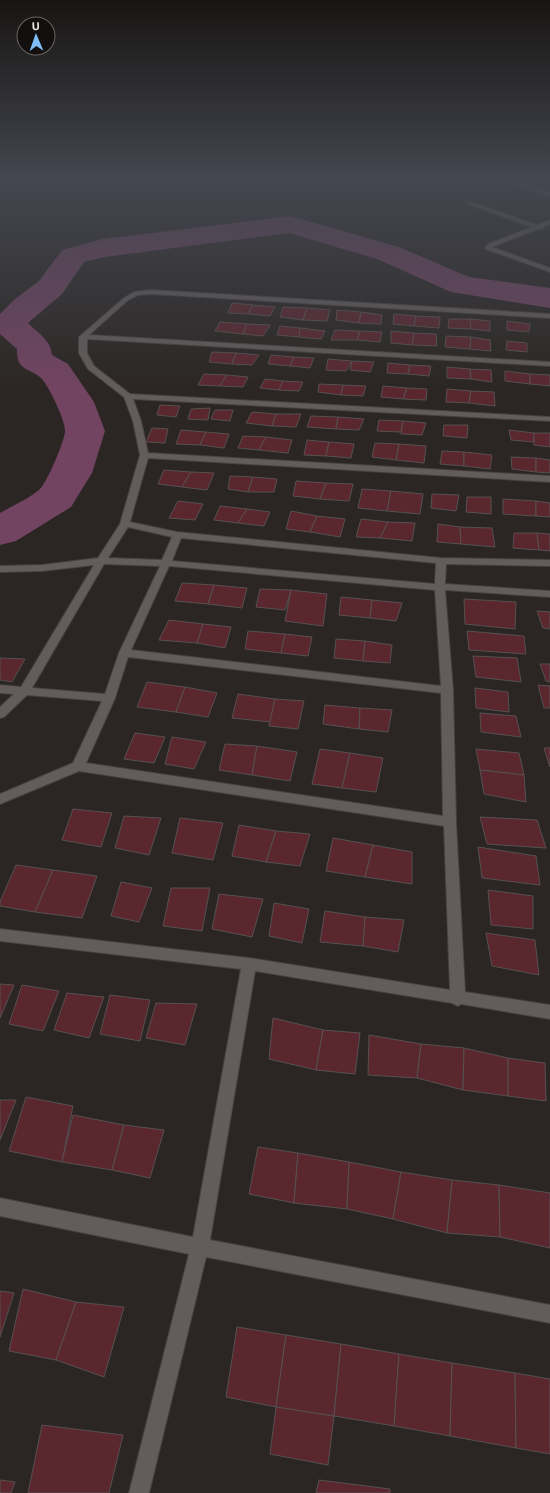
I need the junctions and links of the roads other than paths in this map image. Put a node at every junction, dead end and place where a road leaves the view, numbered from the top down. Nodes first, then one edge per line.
1 (496, 251) edge
2 (550, 270) edge
3 (550, 316) edge
4 (83, 337) junction
5 (550, 364) edge
6 (128, 396) junction
7 (550, 419) edge
8 (144, 455) junction
9 (550, 479) edge
10 (125, 524) junction
11 (176, 535) junction
12 (441, 561) junction
13 (101, 562) junction
14 (166, 563) junction
15 (550, 563) edge
16 (0, 568) edge
17 (440, 587) junction
18 (550, 594) edge
19 (124, 652) junction
20 (0, 689) edge
21 (447, 690) junction
22 (24, 691) junction
23 (110, 698) junction
24 (0, 714) edge
25 (78, 766) junction
26 (0, 799) edge
27 (450, 822) junction
28 (0, 935) edge
29 (249, 964) junction
30 (458, 998) junction
31 (550, 1012) edge
32 (0, 1207) edge
33 (200, 1247) junction
34 (550, 1314) edge
35 (139, 1493) edge

1 - 2 street
3 - 4 street
4 - 5 street
4 - 6 street
6 - 7 street
6 - 8 street
8 - 9 street
8 - 10 street
10 - 11 street
10 - 13 street
11 - 12 street
11 - 14 street
12 - 15 street
12 - 17 street
13 - 14 street
13 - 16 street
13 - 22 street
14 - 17 street
14 - 19 street
17 - 18 street
17 - 21 street
19 - 21 street
19 - 23 street
20 - 22 street
21 - 27 street
22 - 23 street
22 - 24 street
23 - 25 street
25 - 26 street
25 - 27 street
27 - 30 street
28 - 29 street
29 - 30 street
29 - 33 street
30 - 31 street
32 - 33 street
33 - 34 street
33 - 35 street

